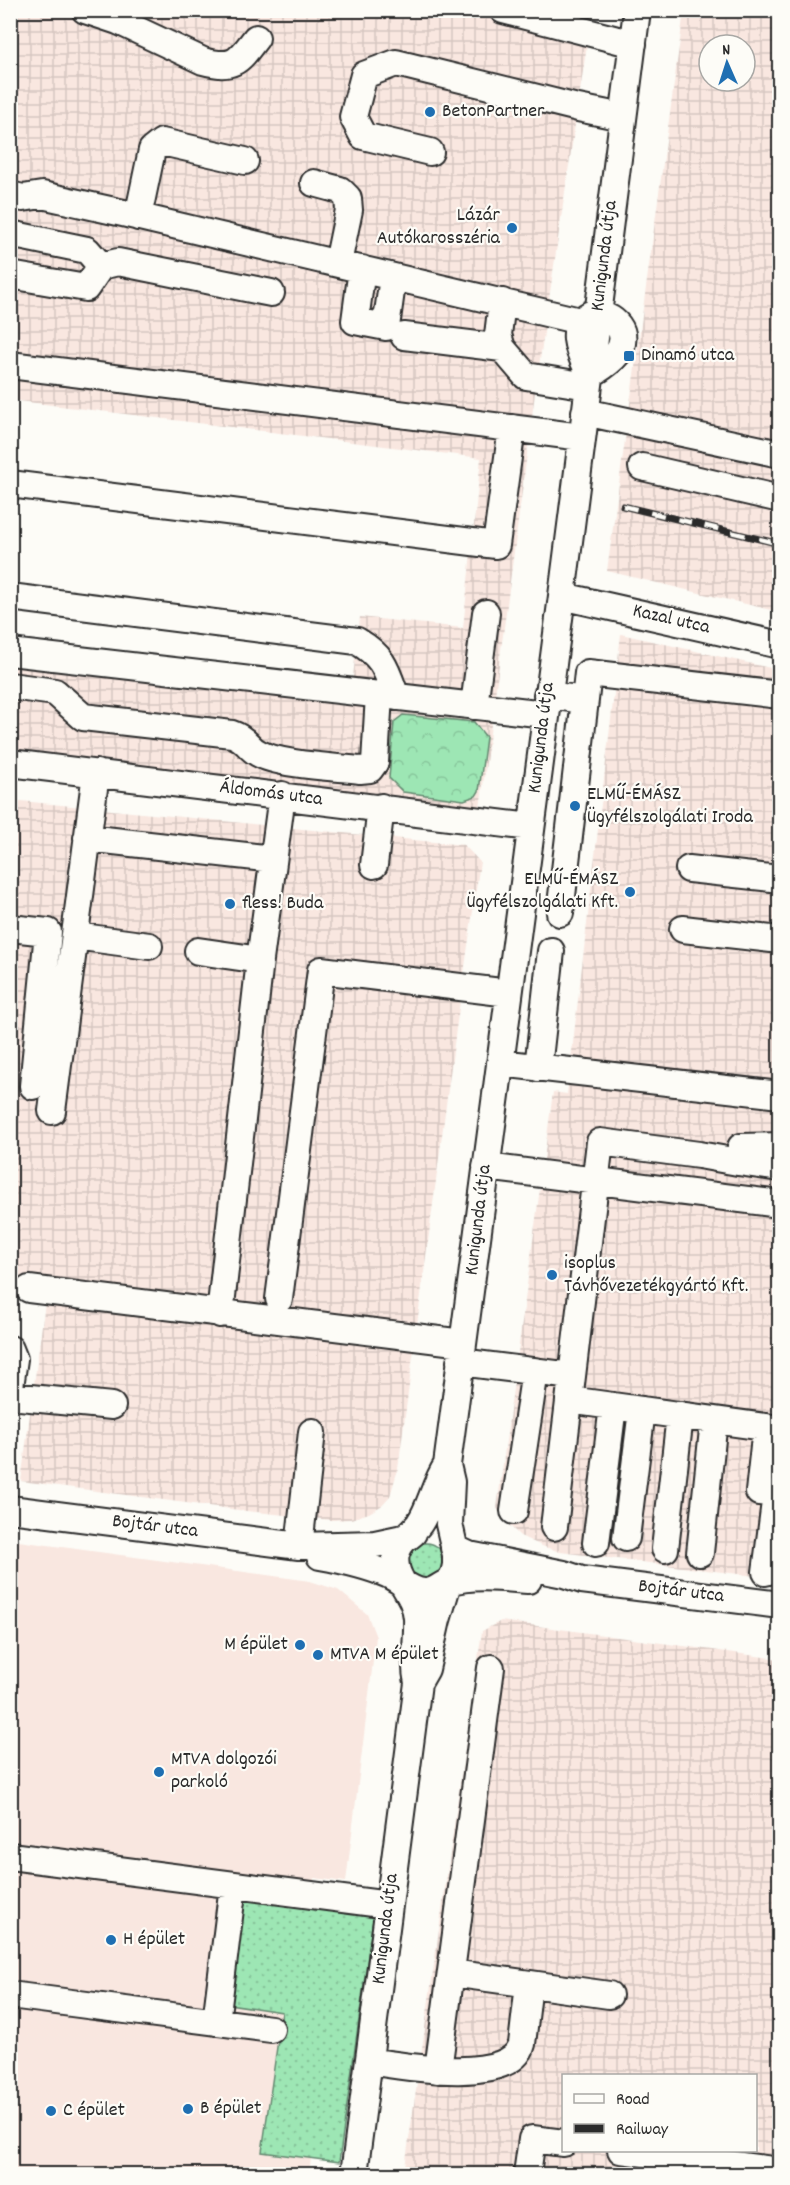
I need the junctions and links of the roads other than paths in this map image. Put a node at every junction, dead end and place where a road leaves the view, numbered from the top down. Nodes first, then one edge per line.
1 (85, 10) edge
2 (503, 10) edge
3 (637, 10) edge
4 (256, 39) dead end
5 (633, 44) junction
6 (623, 117) junction
7 (430, 152) dead end
8 (246, 161) dead end
9 (314, 183) dead end
10 (10, 195) edge
11 (138, 217) junction
12 (10, 234) edge
13 (101, 266) junction
14 (350, 266) junction
15 (10, 275) edge
16 (393, 276) junction
17 (271, 293) dead end
18 (502, 302) junction
19 (589, 317) junction
20 (404, 336) dead end
21 (502, 348) junction
22 (10, 365) edge
23 (589, 380) junction
24 (583, 425) junction
25 (512, 428) junction
26 (780, 454) edge
27 (642, 468) dead end
28 (10, 484) edge
29 (780, 499) edge
30 (562, 596) junction
31 (10, 597) edge
32 (486, 613) dead end
33 (780, 645) edge
34 (10, 652) edge
35 (10, 686) edge
36 (780, 695) edge
37 (387, 696) junction
38 (585, 700) junction
39 (546, 704) junction
40 (474, 705) junction
41 (10, 763) edge
42 (96, 773) junction
43 (282, 795) junction
44 (381, 807) junction
45 (531, 827) junction
46 (87, 838) junction
47 (273, 859) junction
48 (374, 865) dead end
49 (689, 869) dead end
50 (780, 879) edge
51 (561, 913) dead end
52 (10, 928) edge
53 (683, 929) dead end
54 (75, 936) junction
55 (780, 940) edge
56 (149, 945) dead end
57 (198, 951) dead end
58 (551, 951) dead end
59 (260, 960) junction
60 (509, 993) junction
61 (500, 1063) junction
62 (538, 1068) junction
63 (33, 1086) dead end
64 (780, 1095) edge
65 (52, 1111) dead end
66 (780, 1146) edge
67 (738, 1162) junction
68 (486, 1167) junction
69 (780, 1168) edge
70 (595, 1181) junction
71 (780, 1204) edge
72 (28, 1289) dead end
73 (279, 1299) dead end
74 (220, 1314) junction
75 (10, 1349) edge
76 (462, 1353) junction
77 (535, 1371) junction
78 (10, 1388) edge
79 (570, 1388) junction
80 (10, 1396) edge
81 (112, 1406) dead end
82 (613, 1406) junction
83 (642, 1410) junction
84 (680, 1415) junction
85 (714, 1420) junction
86 (773, 1428) edge
87 (312, 1431) dead end
88 (447, 1465) junction
89 (778, 1494) edge
90 (10, 1509) edge
91 (514, 1511) dead end
92 (776, 1524) edge
93 (554, 1527) dead end
94 (408, 1537) junction
95 (626, 1538) dead end
96 (596, 1543) dead end
97 (299, 1546) junction
98 (454, 1548) junction
99 (665, 1549) dead end
100 (700, 1553) dead end
101 (772, 1558) edge
102 (402, 1580) junction
103 (582, 1580) junction
104 (448, 1582) junction
105 (780, 1605) edge
106 (491, 1668) dead end
107 (418, 1683) junction
108 (10, 1856) edge
109 (233, 1885) junction
110 (389, 1905) junction
111 (451, 1973) junction
112 (529, 1984) junction
113 (10, 1995) edge
114 (609, 1995) dead end
115 (216, 2022) junction
116 (271, 2030) dead end
117 (369, 2061) junction
118 (438, 2070) junction
119 (562, 2143) edge
120 (629, 2152) edge
121 (780, 2171) edge
122 (354, 2175) edge
123 (527, 2175) edge

1 - 4 street
2 - 5 street
3 - 5 street, Kunigunda útja
5 - 6 street, Kunigunda útja
6 - 7 street
6 - 19 street, Kunigunda útja
8 - 11 street
9 - 14 street
10 - 11 street
11 - 14 street
12 - 13 street
13 - 15 street
13 - 17 street
14 - 16 street
14 - 16 street
16 - 18 street
18 - 19 street
18 - 21 street
19 - 23 street, Kunigunda útja
20 - 21 street
21 - 23 street
22 - 25 street
23 - 24 street, Kunigunda útja
24 - 25 street
24 - 26 street
24 - 30 street, Kunigunda útja
25 - 28 street
27 - 29 street
30 - 33 street, Kazal utca
30 - 39 street, Kunigunda útja
31 - 37 street
32 - 40 street
34 - 37 street
35 - 37 street
36 - 38 street
37 - 40 street
38 - 39 street
38 - 51 street
39 - 40 street
39 - 45 street, Kunigunda útja
41 - 42 street, Áldomás utca
42 - 43 street, Áldomás utca
42 - 46 street
43 - 44 street, Áldomás utca
43 - 47 street
44 - 45 street, Áldomás utca
44 - 48 street
45 - 60 street, Kunigunda útja
46 - 47 street
46 - 54 street
47 - 59 street
49 - 50 street
52 - 63 street
53 - 55 street
54 - 56 street
54 - 65 street
57 - 59 street
58 - 62 street
59 - 74 street
60 - 61 street, Kunigunda útja
60 - 73 street
61 - 62 street
61 - 68 street, Kunigunda útja
62 - 64 street
66 - 67 street
67 - 69 street
67 - 70 street
68 - 70 street
68 - 76 street, Kunigunda útja
70 - 71 street
70 - 79 street
72 - 74 street
74 - 76 street
75 - 78 street
76 - 77 street
76 - 88 street, Kunigunda útja
77 - 79 street
77 - 91 street
79 - 82 street
79 - 93 street
80 - 81 street
82 - 83 street
82 - 96 street
83 - 84 street
83 - 95 street
84 - 85 street
84 - 99 street
85 - 86 street
85 - 100 street
86 - 89 street
87 - 97 street
88 - 94 street, Kunigunda útja
88 - 98 street, Kunigunda útja
89 - 92 street
90 - 97 street, Bojtár utca
92 - 101 street
94 - 97 street, Bojtár utca
94 - 98 street
94 - 102 street, Kunigunda útja
97 - 102 street, Bojtár utca
98 - 103 street, Bojtár utca
98 - 104 street, Kunigunda útja
102 - 104 street
102 - 107 street, Kunigunda útja
103 - 104 street, Bojtár utca
103 - 105 street, Bojtár utca
104 - 107 street, Kunigunda útja
106 - 111 street
107 - 110 street, Kunigunda útja
108 - 109 street
109 - 110 street
109 - 115 street
110 - 117 street, Kunigunda útja
111 - 112 street
111 - 118 street
112 - 114 street
112 - 118 street
113 - 115 street
115 - 116 street
117 - 118 street
117 - 122 street, Kunigunda útja
119 - 123 street
120 - 121 street

